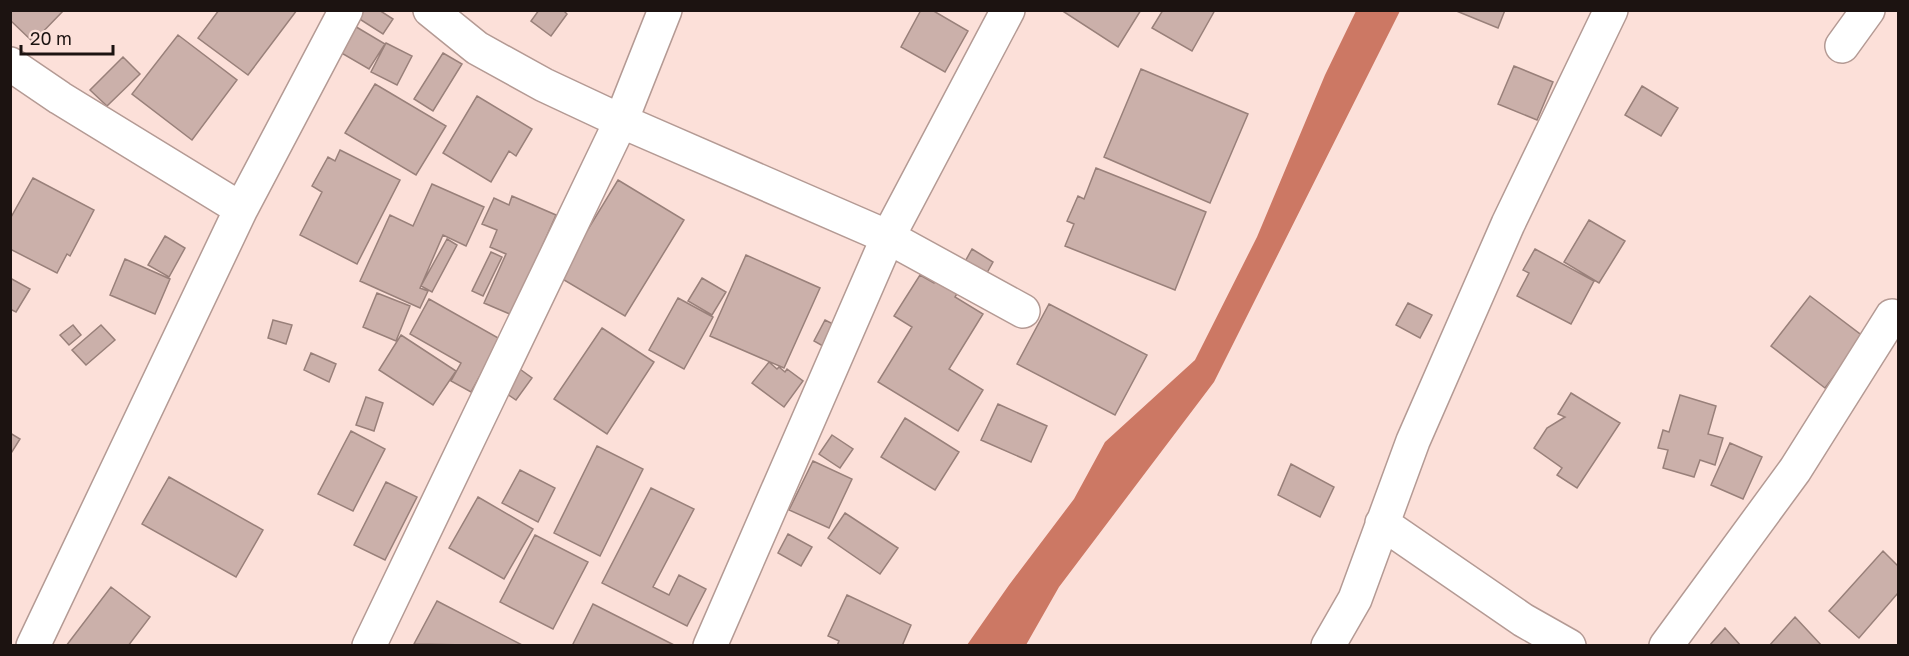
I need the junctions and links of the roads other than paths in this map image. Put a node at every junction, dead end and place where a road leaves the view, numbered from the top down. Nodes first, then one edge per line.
1 (346, 10) edge
2 (430, 10) edge
3 (664, 10) edge
4 (1008, 10) edge
5 (1611, 10) edge
6 (1868, 10) edge
7 (1842, 46) dead end
8 (10, 64) edge
9 (621, 121) junction
10 (241, 209) junction
11 (888, 237) junction
12 (1023, 311) dead end
13 (1892, 315) dead end
14 (1382, 523) junction
15 (33, 645) edge
16 (369, 645) edge
17 (710, 645) edge
18 (1328, 645) edge
19 (1569, 645) edge
20 (1666, 645) edge

1 - 10 street
2 - 9 street
3 - 9 street
4 - 11 street
5 - 14 street
6 - 7 street
8 - 10 street
9 - 11 street
9 - 16 street
10 - 15 street
11 - 12 street
11 - 17 street
13 - 20 street
14 - 18 street
14 - 19 street

